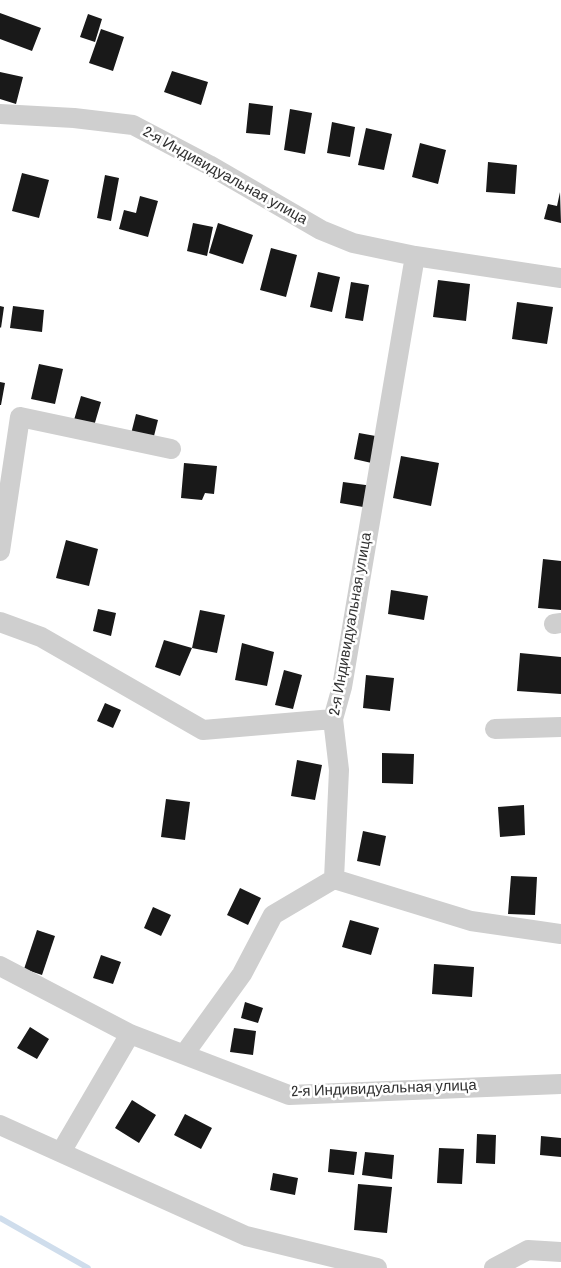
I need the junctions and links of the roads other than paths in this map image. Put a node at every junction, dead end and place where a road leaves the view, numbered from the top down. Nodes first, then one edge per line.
1 (0, 114) edge
2 (415, 256) junction
3 (561, 278) edge
4 (172, 449) dead end
5 (0, 551) edge
6 (0, 622) edge
7 (333, 719) junction
8 (561, 727) edge
9 (495, 730) dead end
10 (334, 878) junction
11 (561, 934) edge
12 (0, 966) edge
13 (130, 1034) junction
14 (185, 1053) junction
15 (561, 1084) edge
16 (0, 1125) edge
17 (61, 1152) junction
18 (561, 1252) edge
19 (378, 1268) edge
20 (494, 1268) edge

1 - 2 street, 2-я Индивидуальная улица
2 - 3 street, 2-я Индивидуальная улица
2 - 7 street, 2-я Индивидуальная улица
4 - 5 street
6 - 7 street
7 - 10 street, 2-я Индивидуальная улица
8 - 9 street
10 - 11 street
10 - 14 street
12 - 13 street, 2-я Индивидуальная улица
13 - 14 street, 2-я Индивидуальная улица
13 - 17 street
14 - 15 street, 2-я Индивидуальная улица
16 - 17 street
17 - 19 street
18 - 20 street

